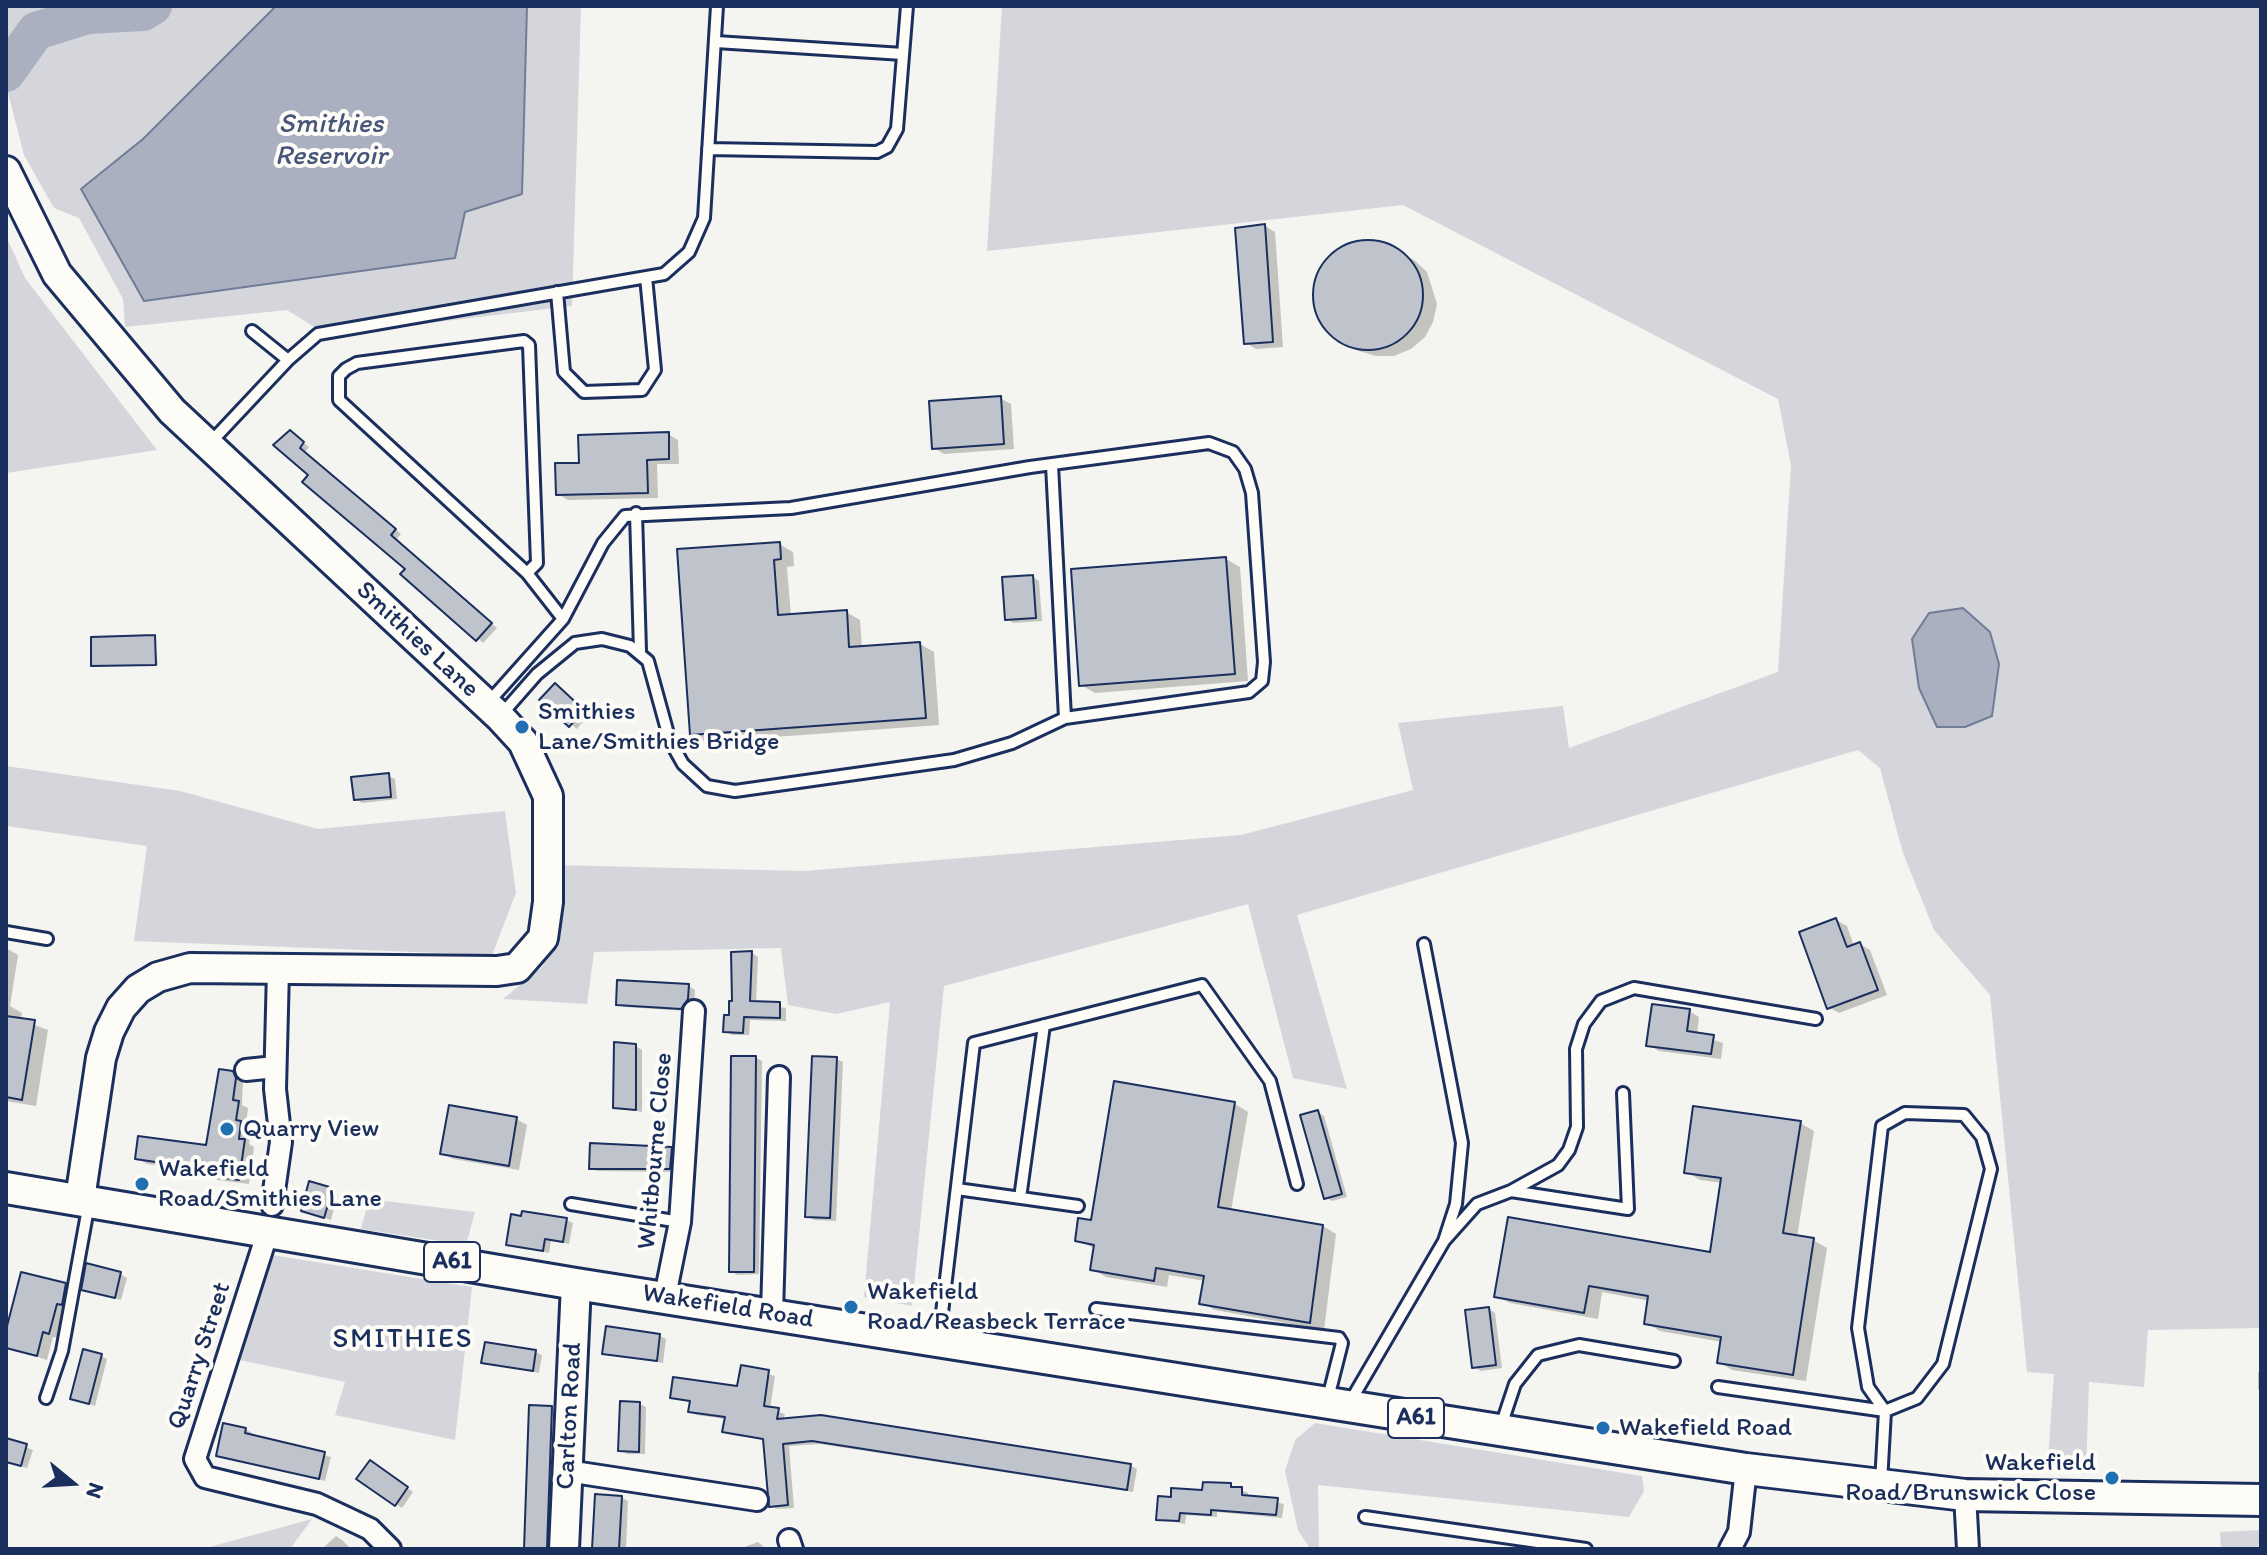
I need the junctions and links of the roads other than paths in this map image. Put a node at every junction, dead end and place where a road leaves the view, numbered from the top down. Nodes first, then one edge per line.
1 (717, 6) edge
2 (907, 6) edge
3 (716, 42) junction
4 (903, 54) junction
5 (708, 149) junction
6 (6, 171) edge
7 (646, 277) junction
8 (557, 292) junction
9 (252, 331) dead end
10 (288, 360) junction
11 (208, 448) junction
12 (1052, 465) junction
13 (636, 513) junction
14 (527, 573) junction
15 (563, 619) junction
16 (640, 651) junction
17 (493, 710) junction
18 (1065, 718) junction
19 (6, 932) edge
20 (47, 939) dead end
21 (1424, 944) dead end
22 (278, 970) junction
23 (694, 1011) dead end
24 (1816, 1019) dead end
25 (1044, 1025) junction
26 (275, 1067) junction
27 (246, 1070) dead end
28 (779, 1077) dead end
29 (1623, 1093) dead end
30 (1297, 1184) dead end
31 (6, 1188) edge
32 (957, 1189) junction
33 (1511, 1191) junction
34 (1020, 1198) junction
35 (84, 1200) junction
36 (571, 1204) dead end
37 (1078, 1206) dead end
38 (270, 1218) junction
39 (680, 1222) junction
40 (1444, 1241) junction
41 (576, 1284) junction
42 (665, 1296) junction
43 (1096, 1309) dead end
44 (772, 1313) junction
45 (939, 1340) junction
46 (1674, 1361) dead end
47 (1718, 1387) dead end
48 (46, 1398) dead end
49 (1337, 1405) junction
50 (1885, 1411) junction
51 (1500, 1431) junction
52 (1746, 1469) junction
53 (567, 1471) junction
54 (1881, 1485) junction
55 (1965, 1495) junction
56 (757, 1500) dead end
57 (2261, 1500) edge
58 (1365, 1517) dead end
59 (390, 1549) edge
60 (564, 1549) edge
61 (1586, 1549) edge
62 (1730, 1549) edge
63 (1968, 1549) edge

1 - 3 lane
2 - 4 lane
3 - 4 lane
3 - 5 lane
4 - 5 lane
5 - 7 lane
6 - 11 street, Smithies Lane
7 - 8 lane
7 - 8 lane
8 - 10 lane
9 - 10 lane
10 - 11 lane
11 - 17 street, Smithies Lane
12 - 13 lane
12 - 18 lane
12 - 18 lane
13 - 15 lane
13 - 16 lane
14 - 14 lane
14 - 15 lane
15 - 17 lane
16 - 17 lane
16 - 18 lane
17 - 22 street, Smithies Lane
19 - 20 lane
21 - 40 lane
22 - 26 street
22 - 35 street, Smithies Lane
23 - 39 street, Whitbourne Close
24 - 33 lane
25 - 30 lane
25 - 32 lane
25 - 34 lane
26 - 27 street
26 - 38 street
28 - 44 street
29 - 33 lane
31 - 35 main road, Wakefield Road / A61
32 - 34 lane
32 - 45 lane
33 - 40 lane
34 - 37 lane
35 - 38 main road, Wakefield Road / A61
35 - 48 lane
36 - 39 lane
38 - 41 main road, Wakefield Road / A61
38 - 59 street, Quarry Street
39 - 42 street, Whitbourne Close
40 - 49 lane
41 - 42 main road, Wakefield Road / A61
41 - 53 street, Carlton Road
42 - 44 main road, Wakefield Road / A61
43 - 49 lane
44 - 45 main road, Wakefield Road / A61
45 - 49 main road, Wakefield Road / A61
46 - 51 lane
47 - 50 lane
49 - 51 main road, Wakefield Road / A61
50 - 50 lane
50 - 54 lane
51 - 52 main road, Wakefield Road / A61
52 - 54 main road, Wakefield Road / A61
52 - 62 street
53 - 56 street
53 - 60 street, Carlton Road
54 - 55 main road, Wakefield Road / A61
55 - 57 main road, Wakefield Road / A61
55 - 63 street
58 - 61 lane

